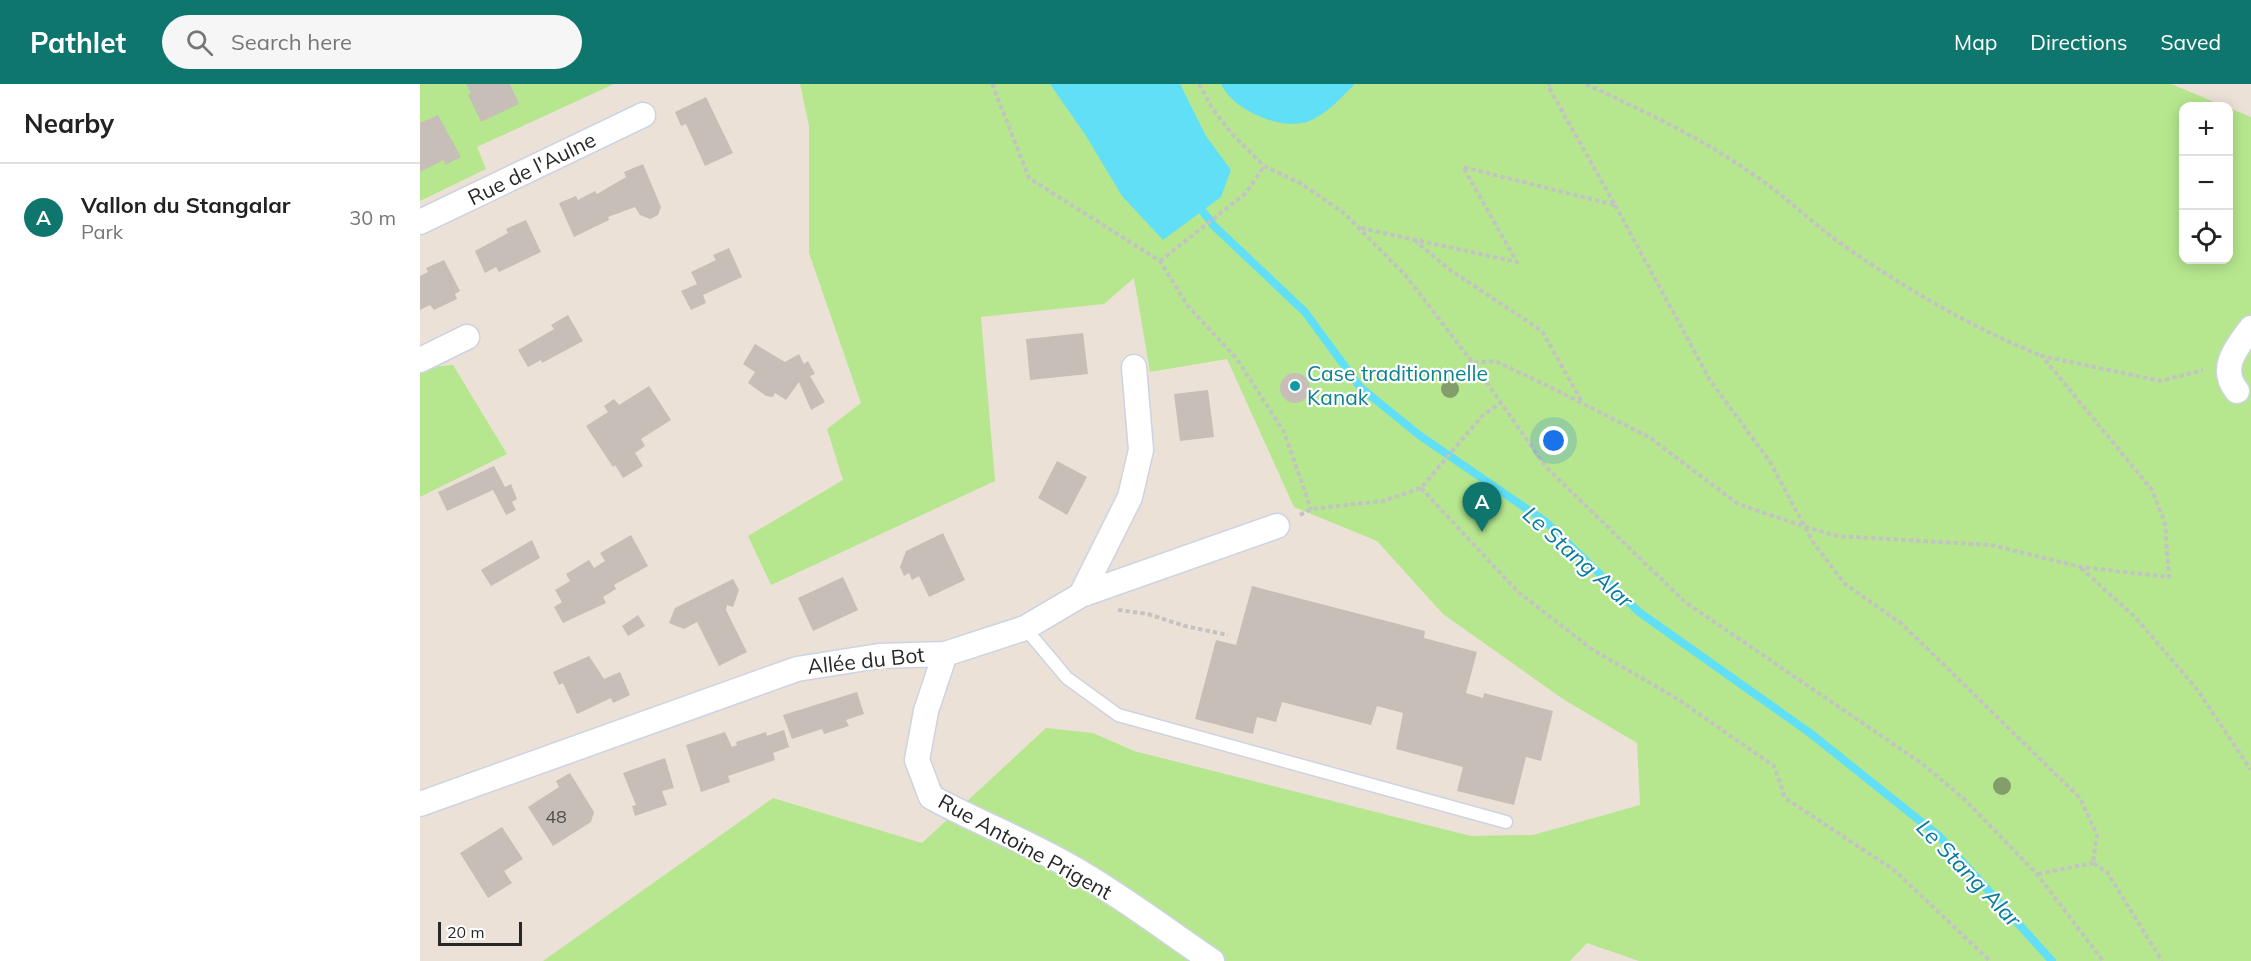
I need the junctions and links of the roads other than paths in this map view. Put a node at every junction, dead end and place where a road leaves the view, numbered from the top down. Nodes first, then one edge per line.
1 (643, 115) dead end
2 (420, 222) edge
3 (2251, 328) edge
4 (467, 337) dead end
5 (420, 360) edge
6 (1134, 367) dead end
7 (2237, 391) dead end
8 (1277, 526) road end
9 (1080, 595) junction
10 (1025, 628) junction
11 (945, 654) junction
12 (420, 804) edge
13 (1506, 822) dead end
14 (1212, 961) edge

1 - 2 street, Rue de l'Aulne
3 - 7 street
4 - 5 street
6 - 9 street
8 - 9 street, Allée du Bot
9 - 10 street, Allée du Bot
10 - 11 street, Allée du Bot
10 - 13 lane
11 - 12 street, Allée du Bot
11 - 14 street, Rue Antoine Prigent

